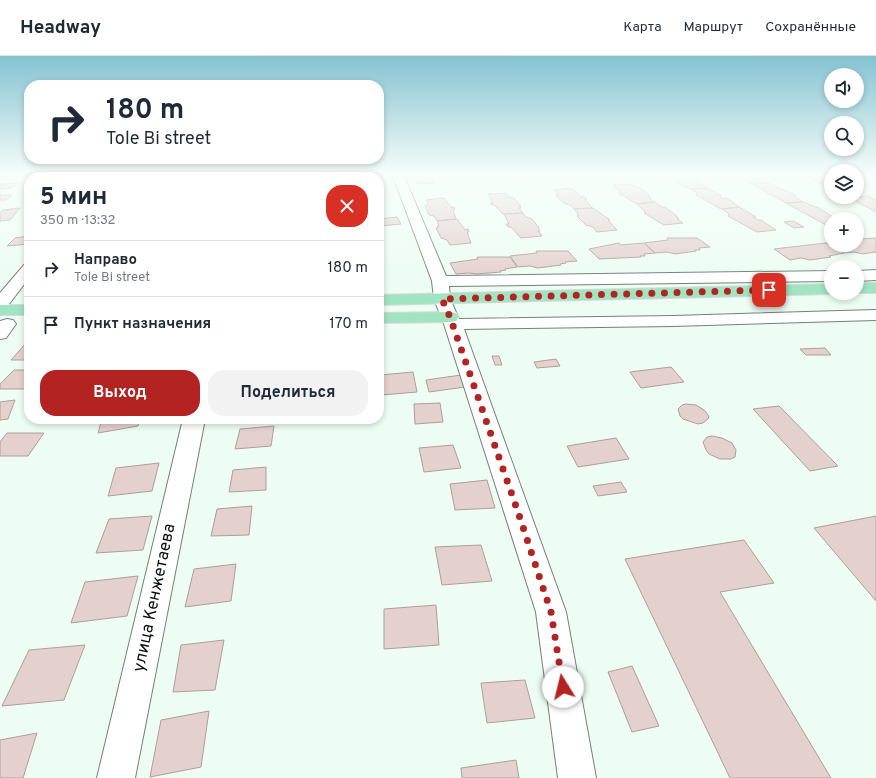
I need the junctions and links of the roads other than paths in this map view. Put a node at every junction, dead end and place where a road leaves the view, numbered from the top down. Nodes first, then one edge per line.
1 (411, 210) edge
2 (24, 274) edge
3 (876, 275) edge
4 (824, 276) edge
5 (864, 276) edge
6 (440, 281) junction
7 (864, 288) edge
8 (876, 288) edge
9 (824, 289) edge
10 (384, 301) edge
11 (0, 304) edge
12 (24, 312) edge
13 (448, 313) junction
14 (876, 316) edge
15 (384, 318) edge
16 (2, 323) edge
17 (24, 324) edge
18 (193, 424) edge
19 (116, 778) edge
20 (577, 778) edge

1 - 6 street
2 - 11 street
3 - 5 street
4 - 6 street
6 - 13 street
7 - 8 main road
9 - 13 main road
10 - 13 main road
12 - 16 main road
13 - 14 street
13 - 15 main road
13 - 20 street
16 - 17 main road
18 - 19 street, улица Кенжетаева

